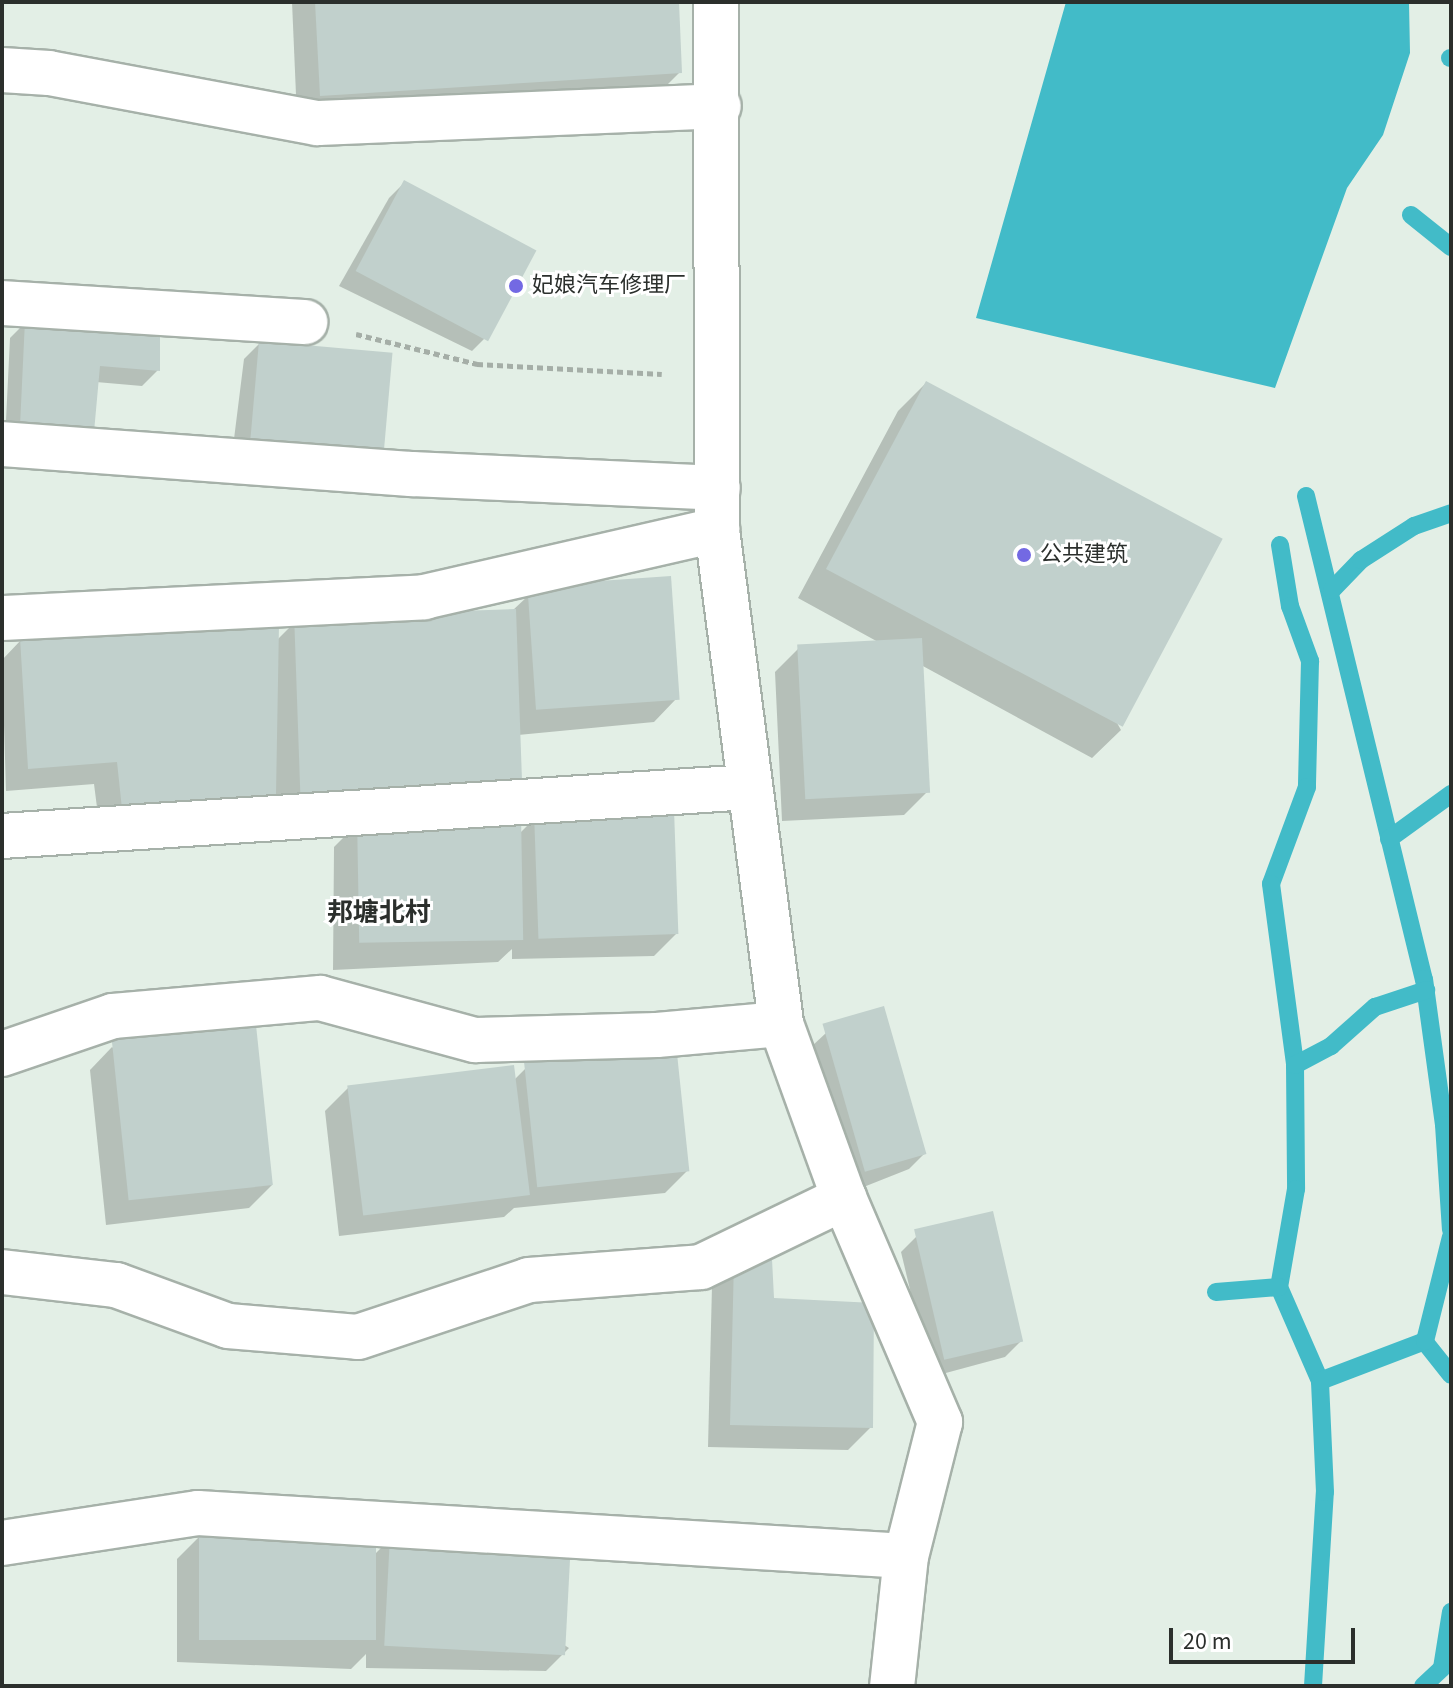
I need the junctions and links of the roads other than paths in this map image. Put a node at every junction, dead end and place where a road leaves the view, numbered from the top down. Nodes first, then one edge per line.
1 (716, 2) edge
2 (2, 70) edge
3 (719, 106) junction
4 (2, 303) edge
5 (305, 322) road end
6 (2, 444) edge
7 (717, 509) junction
8 (2, 618) edge
9 (750, 787) junction
10 (2, 836) edge
11 (781, 1024) junction
12 (2, 1054) edge
13 (844, 1198) junction
14 (2, 1272) edge
15 (2, 1543) edge
16 (906, 1556) junction
17 (892, 1686) edge

1 - 3 street
2 - 3 street
3 - 7 street
4 - 5 street
6 - 7 street
7 - 8 street
7 - 9 street
9 - 10 street
9 - 11 street
11 - 12 street
11 - 13 street
13 - 14 street
13 - 16 street
15 - 16 street
16 - 17 street

